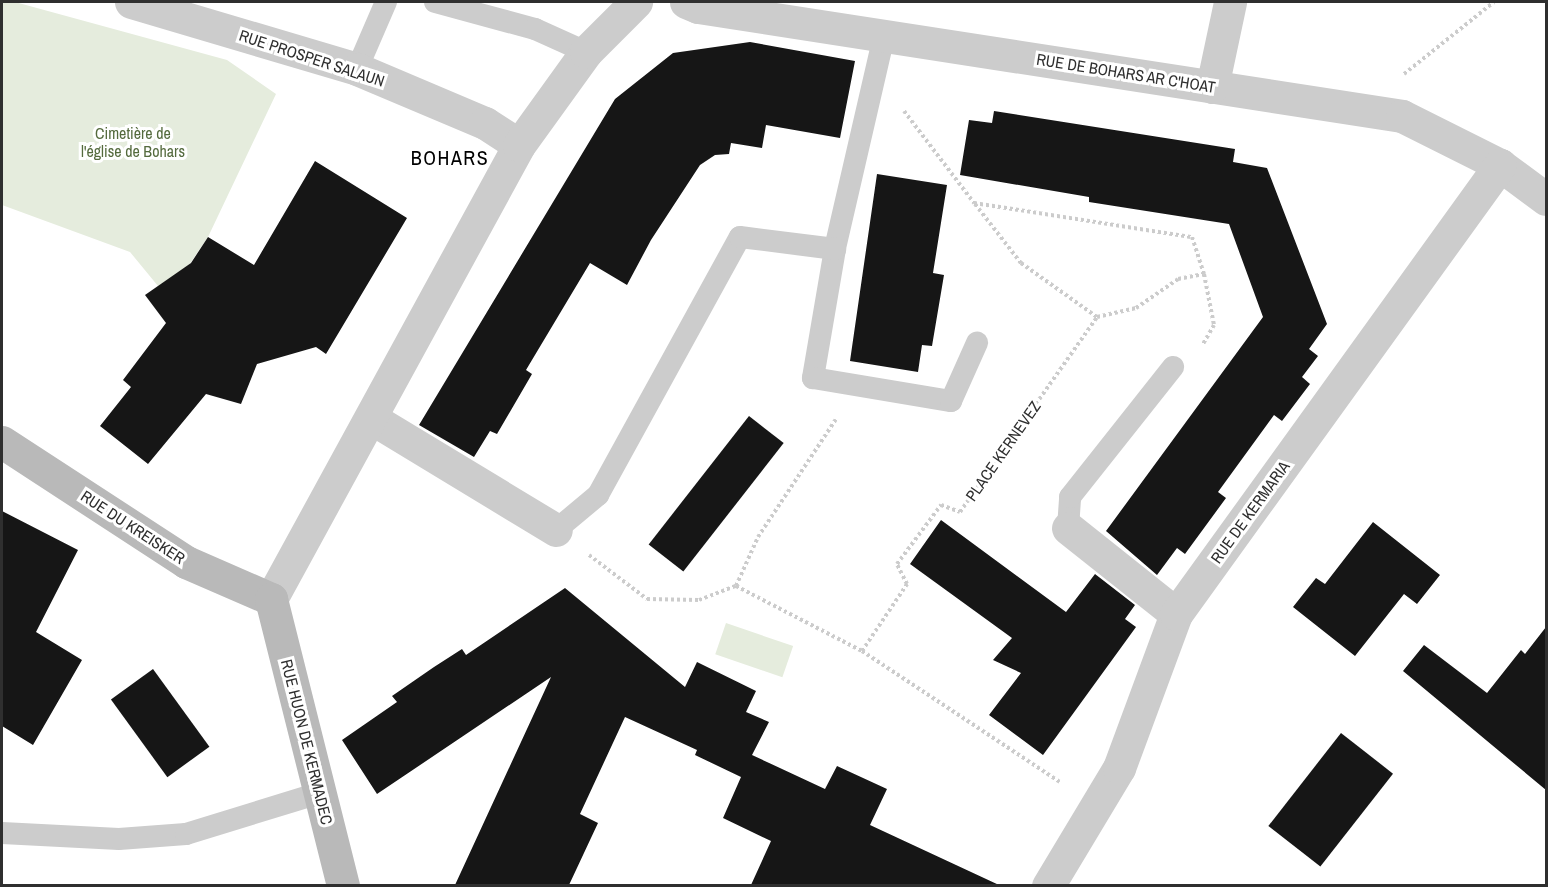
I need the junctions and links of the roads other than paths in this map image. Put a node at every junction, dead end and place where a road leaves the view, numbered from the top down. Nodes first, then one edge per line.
1 (131, 2) edge
2 (386, 2) edge
3 (435, 2) edge
4 (636, 2) edge
5 (686, 2) edge
6 (1230, 2) edge
7 (884, 36) junction
8 (586, 52) junction
9 (357, 69) junction
10 (1212, 87) junction
11 (519, 145) junction
12 (1500, 165) junction
13 (1546, 199) edge
14 (835, 249) junction
15 (976, 343) dead end
16 (1173, 367) road end
17 (371, 418) junction
18 (2, 442) edge
19 (1068, 528) joint
20 (556, 530) joint
21 (271, 599) junction
22 (1176, 614) junction
23 (319, 793) junction
24 (2, 833) edge
25 (343, 885) edge
26 (1048, 885) edge

1 - 9 street, RUE PROSPER SALAUN
2 - 9 lane
3 - 8 lane
4 - 8 street
5 - 7 street, RUE DE BOHARS AR C'HOAT
6 - 10 street
7 - 10 street, RUE DE BOHARS AR C'HOAT
7 - 14 lane
8 - 11 street
9 - 11 street, RUE PROSPER SALAUN
10 - 12 street, RUE DE BOHARS AR C'HOAT
11 - 17 street
12 - 13 street, RUE DE BOHARS AR C'HOAT
12 - 22 street, RUE DE KERMARIA
14 - 15 lane
14 - 20 lane
16 - 19 lane
17 - 20 street
17 - 21 street
18 - 21 street, RUE DU KREISKER
19 - 22 street
21 - 23 street, RUE HUON DE KERMADEC
22 - 26 street, RUE DE KERMARIA
23 - 24 lane
23 - 25 street, RUE HUON DE KERMADEC

